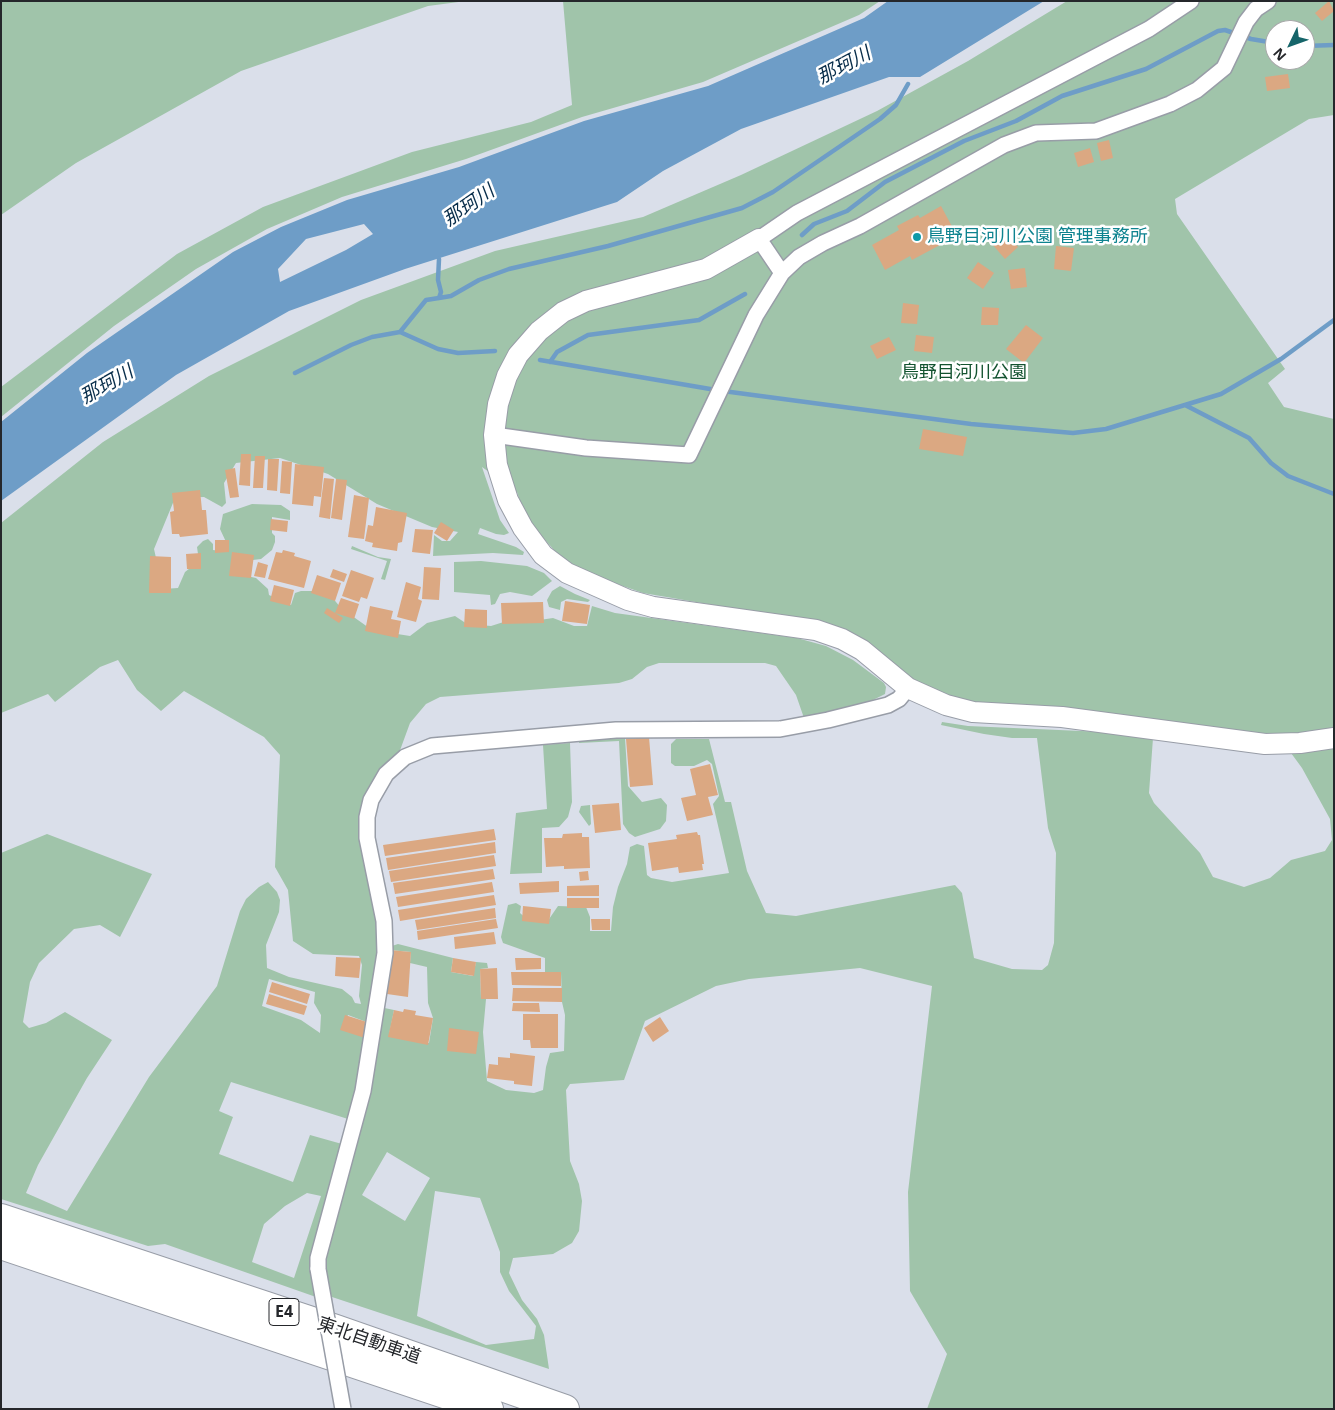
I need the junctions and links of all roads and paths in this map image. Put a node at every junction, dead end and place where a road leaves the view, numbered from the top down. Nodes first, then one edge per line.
1 (1192, 1) edge
2 (1268, 1) edge
3 (759, 239) junction
4 (782, 273) junction
5 (494, 435) junction
6 (908, 688) junction
7 (1334, 738) edge
8 (1, 1218) edge
9 (1, 1245) edge
10 (344, 1409) edge
11 (488, 1409) edge
12 (565, 1409) edge

1 - 3 street
2 - 4 street
3 - 4 street
3 - 5 street
4 - 5 street
5 - 6 street
6 - 7 street
6 - 10 street, bridge
8 - 12 highway, 東北自動車道 / E4
9 - 11 highway, 東北自動車道 / E4

